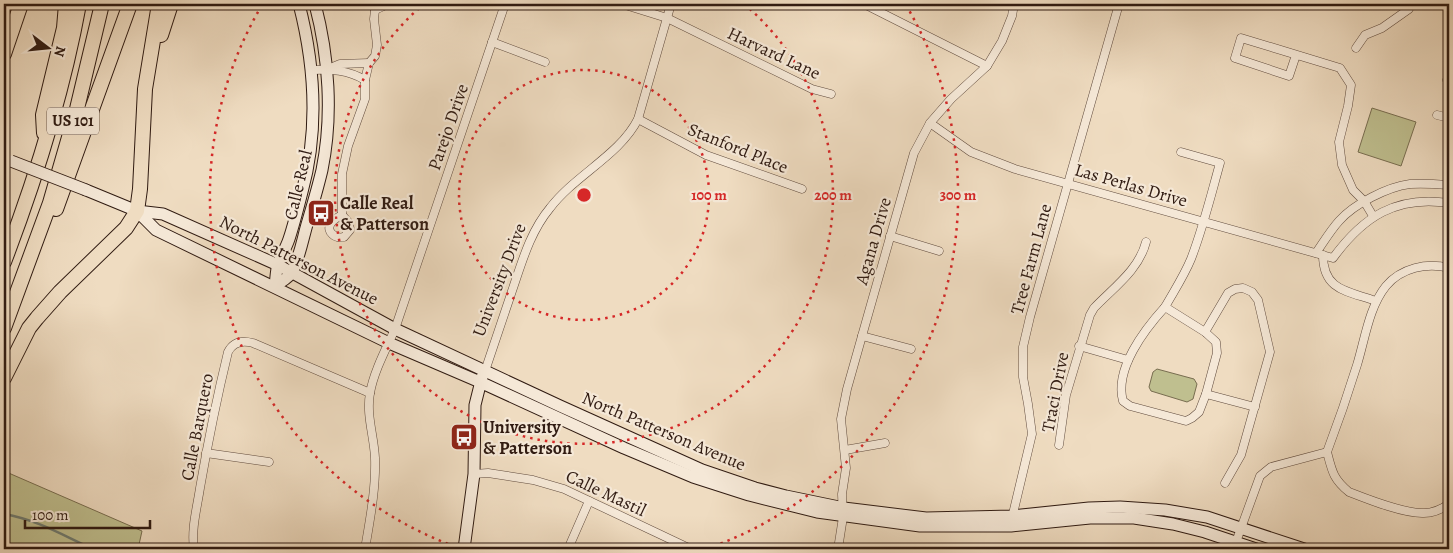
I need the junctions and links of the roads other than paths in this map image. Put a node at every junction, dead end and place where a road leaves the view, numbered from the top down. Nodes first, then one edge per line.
1 (10, 4) edge
2 (21, 4) edge
3 (66, 4) edge
4 (79, 4) edge
5 (102, 4) edge
6 (130, 4) edge
7 (159, 4) edge
8 (171, 4) edge
9 (299, 4) edge
10 (316, 4) edge
11 (388, 4) edge
12 (504, 4) edge
13 (622, 4) edge
14 (671, 4) edge
15 (864, 4) edge
16 (1014, 4) edge
17 (1119, 4) edge
18 (1410, 4) edge
19 (375, 7) edge
20 (667, 18) junction
21 (4, 41) edge
22 (492, 42) junction
23 (1356, 48) dead end
24 (4, 54) edge
25 (1296, 55) junction
26 (545, 62) dead end
27 (369, 63) junction
28 (987, 66) junction
29 (312, 70) junction
30 (327, 70) junction
31 (365, 80) junction
32 (145, 89) junction
33 (831, 94) dead end
34 (1436, 115) dead end
35 (1449, 118) edge
36 (638, 119) junction
37 (930, 123) junction
38 (45, 142) junction
39 (1181, 152) dead end
40 (8, 160) edge
41 (1068, 182) junction
42 (1449, 185) edge
43 (802, 189) dead end
44 (1364, 201) junction
45 (1449, 203) edge
46 (137, 211) junction
47 (342, 215) dead end
48 (1373, 216) junction
49 (1204, 221) junction
50 (890, 236) junction
51 (39, 237) junction
52 (1146, 242) dead end
53 (939, 251) dead end
54 (1319, 254) junction
55 (4, 262) edge
56 (278, 265) junction
57 (1449, 268) edge
58 (291, 273) junction
59 (275, 286) junction
60 (1376, 301) junction
61 (1165, 307) junction
62 (4, 328) edge
63 (396, 329) junction
64 (1205, 332) junction
65 (862, 336) junction
66 (389, 343) junction
67 (1079, 346) junction
68 (911, 349) dead end
69 (1128, 360) junction
70 (485, 371) junction
71 (4, 378) edge
72 (480, 382) junction
73 (370, 393) junction
74 (1206, 394) junction
75 (1255, 407) junction
76 (885, 443) dead end
77 (1060, 445) dead end
78 (845, 450) junction
79 (1327, 452) junction
80 (206, 453) junction
81 (269, 462) dead end
82 (474, 474) junction
83 (1225, 482) dead end
84 (589, 501) junction
85 (1449, 504) edge
86 (844, 512) junction
87 (1011, 521) junction
88 (1240, 528) junction
89 (1236, 542) junction
90 (194, 549) edge
91 (366, 549) edge
92 (464, 549) edge
93 (568, 549) edge
94 (692, 549) edge
95 (838, 549) edge
96 (1256, 549) edge
97 (1304, 549) edge

1 - 21 highway
2 - 24 highway
3 - 38 highway
4 - 38 highway, US 101
5 - 51 highway, US 101
6 - 51 highway
7 - 32 highway
8 - 32 highway
9 - 29 main road, Calle Real
10 - 30 main road, Calle Real
11 - 19 street
12 - 22 street, Parejo Drive
13 - 20 street, Harvard Lane
14 - 20 street, University Drive
15 - 28 street
16 - 28 street, Agana Drive
17 - 41 street, Tree Farm Lane
18 - 23 street
19 - 27 street
20 - 33 street, Harvard Lane
20 - 36 street, University Drive
22 - 26 street
22 - 63 street, Parejo Drive
25 - 25 street
25 - 44 street
27 - 30 street
27 - 31 street
28 - 37 street, Agana Drive
29 - 30 street
29 - 56 main road, Calle Real
30 - 31 street
30 - 58 main road, Calle Real
31 - 47 street
32 - 46 highway
34 - 35 street
36 - 43 street, Stanford Place
36 - 70 street, University Drive
37 - 41 street, Las Perlas Drive
37 - 50 street, Agana Drive
38 - 55 highway, US 101
39 - 49 street
40 - 46 main road, North Patterson Avenue, bridge
41 - 49 street, Las Perlas Drive
41 - 87 street, Tree Farm Lane
42 - 44 street
44 - 48 street
44 - 54 street
45 - 48 street
46 - 56 main road, North Patterson Avenue
46 - 59 main road, North Patterson Avenue
46 - 71 highway
48 - 54 street, Las Perlas Drive
49 - 54 street, Las Perlas Drive
49 - 61 street
50 - 53 street
50 - 65 street, Agana Drive
51 - 62 highway, US 101
52 - 67 street, Traci Drive
54 - 60 street
56 - 58 main road, North Patterson Avenue
56 - 59 main road, Calle Real
57 - 60 street
58 - 59 main road, Calle Real
58 - 63 main road, North Patterson Avenue
59 - 66 main road, North Patterson Avenue
60 - 79 street
61 - 64 street
61 - 69 street
63 - 66 street, Parejo Drive
63 - 70 main road, North Patterson Avenue
64 - 74 street
64 - 75 street
65 - 68 street
65 - 78 street, Agana Drive
66 - 72 main road, North Patterson Avenue
66 - 73 street, Parejo Drive
67 - 69 street, Traci Drive
67 - 77 street, Traci Drive
69 - 74 street
70 - 72 main road, University Drive
70 - 86 main road, North Patterson Avenue
72 - 82 main road, University Drive
72 - 86 main road, North Patterson Avenue
73 - 80 street, Calle Barquero
73 - 91 street, Parejo Drive
74 - 75 street
75 - 83 street
76 - 78 street
78 - 86 street, Agana Drive
79 - 85 street
79 - 88 street
80 - 81 street
80 - 90 street, Calle Barquero
82 - 84 street, Calle Mastil
82 - 92 main road, University Drive
84 - 93 street
84 - 94 street, Calle Mastil
86 - 87 main road, North Patterson Avenue
86 - 95 street, Agana Drive
87 - 88 main road, North Patterson Avenue
87 - 89 main road, North Patterson Avenue
88 - 89 street
88 - 97 main road, North Patterson Avenue
89 - 96 main road, North Patterson Avenue

